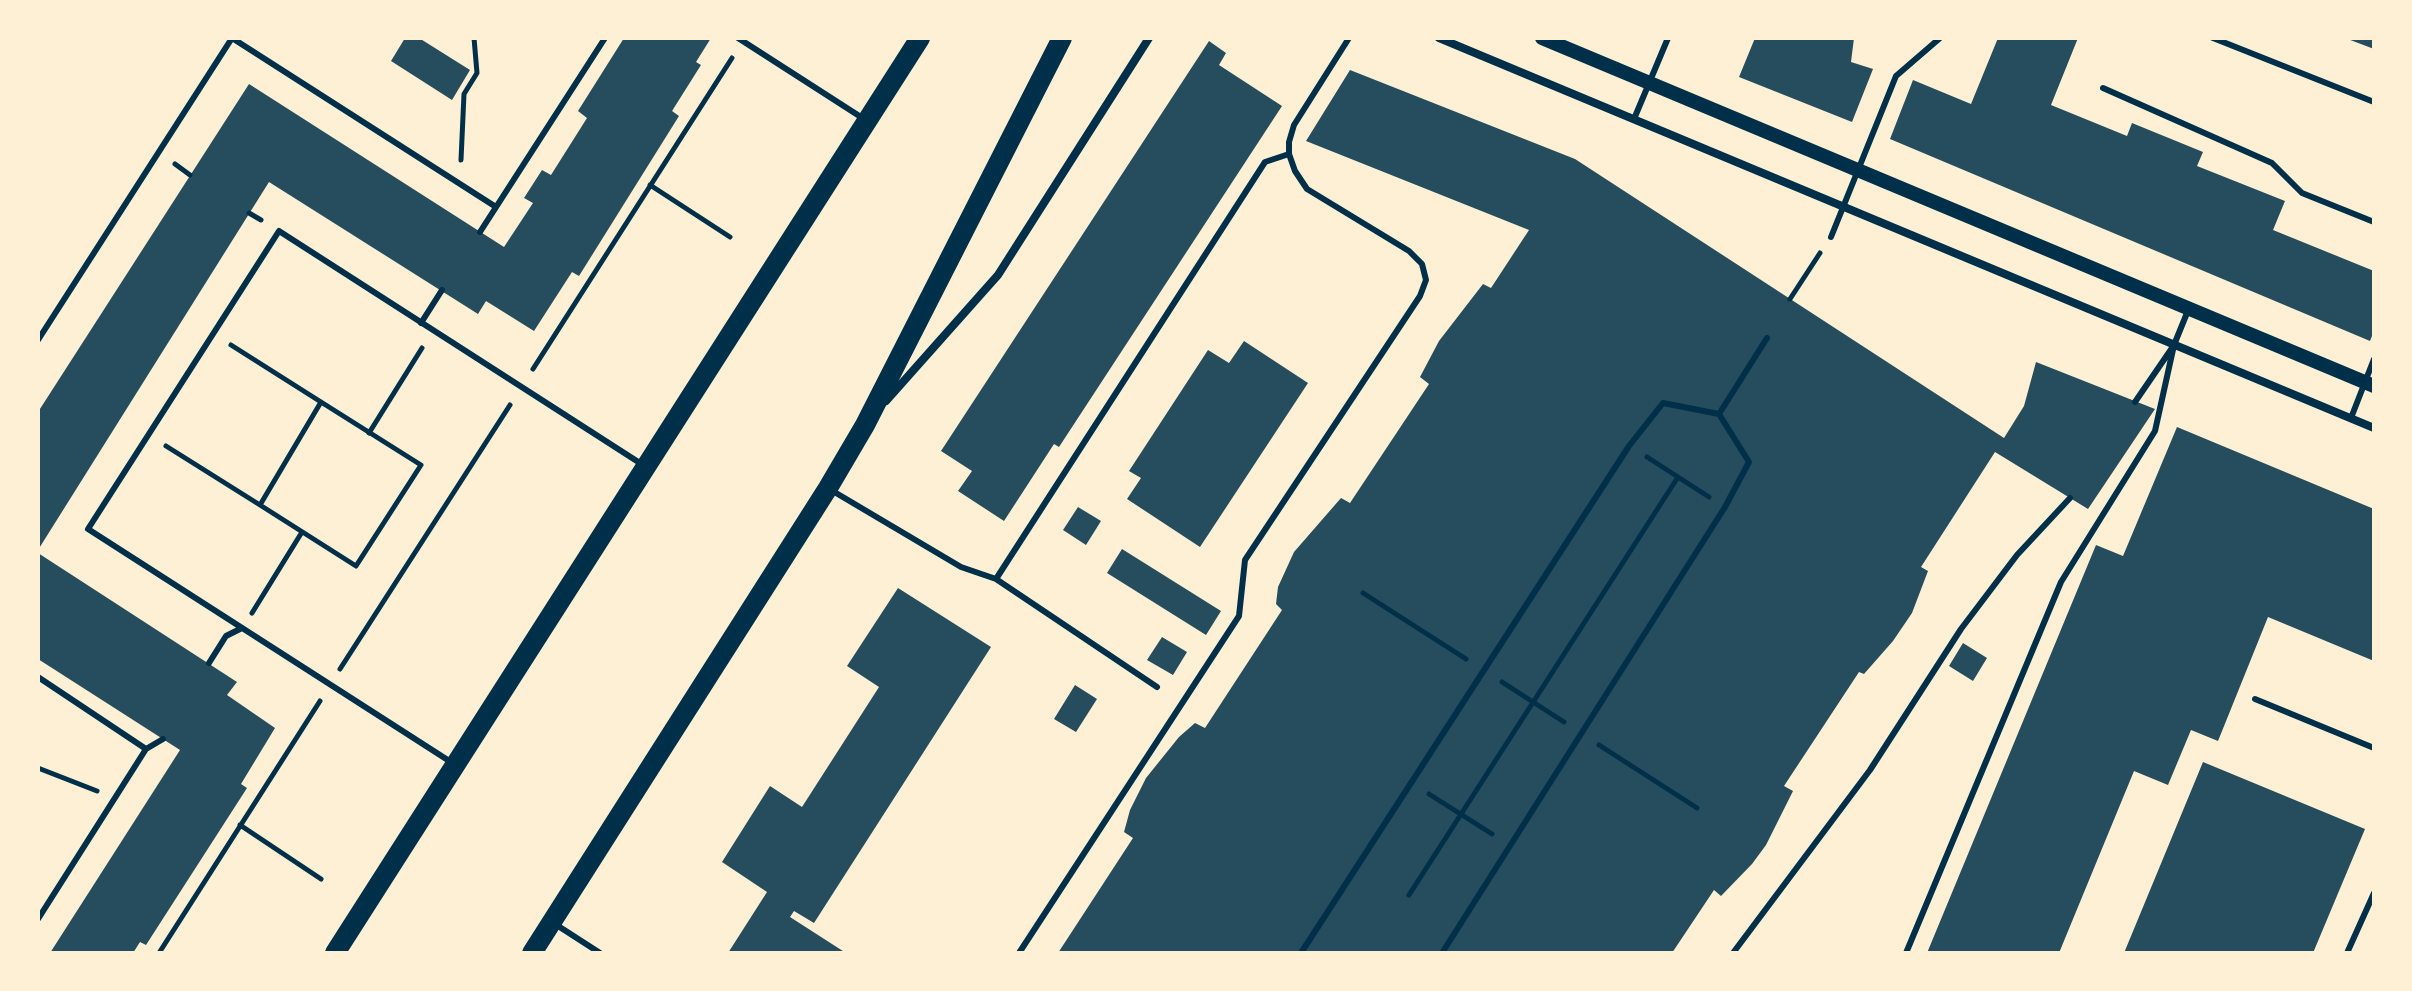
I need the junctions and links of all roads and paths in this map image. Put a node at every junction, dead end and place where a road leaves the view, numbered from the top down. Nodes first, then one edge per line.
1 (232, 38) edge
2 (474, 38) edge
3 (605, 38) edge
4 (920, 38) edge
5 (1062, 38) edge
6 (1149, 38) edge
7 (1349, 38) edge
8 (1439, 38) edge
9 (1542, 38) edge
10 (1668, 38) edge
11 (1940, 38) edge
12 (2213, 38) edge
13 (740, 39) edge
14 (1649, 83) junction
15 (2103, 88) dead end
16 (2374, 102) edge
17 (1634, 119) junction
18 (867, 121) junction
19 (1289, 154) junction
20 (1858, 170) junction
21 (460, 185) junction
22 (650, 185) junction
23 (1843, 206) junction
24 (496, 207) junction
25 (2374, 222) edge
26 (480, 232) dead end
27 (730, 237) dead end
28 (1831, 237) joint
29 (442, 290) dead end
30 (1790, 299) dead end
31 (2189, 308) junction
32 (421, 323) junction
33 (433, 330) junction
34 (213, 334) junction
35 (1767, 338) dead end
36 (38, 340) edge
37 (2174, 345) junction
38 (2374, 359) edge
39 (2370, 384) edge
40 (521, 387) junction
41 (321, 402) junction
42 (2135, 402) dead end
43 (1719, 414) junction
44 (2351, 418) junction
45 (865, 425) junction
46 (2374, 428) edge
47 (369, 433) junction
48 (148, 435) junction
49 (1629, 446) junction
50 (646, 467) junction
51 (1678, 477) junction
52 (828, 488) junction
53 (2070, 498) dead end
54 (260, 505) junction
55 (1725, 507) junction
56 (302, 532) junction
57 (996, 579) junction
58 (1363, 593) dead end
59 (242, 628) junction
60 (209, 663) dead end
61 (1484, 671) junction
62 (38, 677) edge
63 (330, 685) junction
64 (1157, 687) dead end
65 (2255, 699) dead end
66 (1533, 702) junction
67 (1581, 734) junction
68 (163, 739) dead end
69 (2374, 748) edge
70 (146, 749) junction
71 (455, 765) junction
72 (38, 768) edge
73 (1411, 783) junction
74 (116, 798) junction
75 (1697, 808) dead end
76 (1461, 815) junction
77 (240, 825) junction
78 (1510, 846) junction
79 (321, 879) dead end
80 (2374, 893) edge
81 (1409, 895) dead end
82 (38, 919) edge
83 (552, 922) junction
84 (159, 953) edge
85 (335, 953) edge
86 (532, 953) edge
87 (600, 953) edge
88 (1019, 953) edge
89 (1301, 953) edge
90 (1442, 953) edge
91 (1733, 953) edge
92 (1906, 953) edge
93 (2347, 953) edge

1 - 21 lane
1 - 36 lane
2 - 21 path
3 - 24 lane
4 - 18 main road
5 - 45 main road
6 - 45 street
7 - 19 lane
8 - 17 street
9 - 14 street
10 - 14 lane
11 - 20 lane
12 - 16 lane
13 - 18 lane
13 - 22 path
14 - 17 lane
14 - 20 street
15 - 25 lane
17 - 23 street
18 - 50 main road
19 - 57 lane
19 - 88 lane
20 - 23 lane
20 - 31 street
21 - 24 lane
22 - 27 path
22 - 40 path
23 - 28 lane
23 - 37 street
24 - 26 lane
28 - 30 path
29 - 32 lane
31 - 37 lane
31 - 39 street
32 - 33 lane
32 - 34 lane
33 - 40 lane
33 - 47 path
34 - 41 path
34 - 48 lane
35 - 43 lane
37 - 42 lane
37 - 44 street
37 - 92 lane
38 - 39 lane
39 - 44 lane
40 - 50 lane
40 - 63 path
41 - 47 path
41 - 54 path
43 - 49 lane
43 - 55 lane
44 - 46 street
45 - 52 main road
47 - 56 path
48 - 54 path
48 - 59 lane
49 - 51 path
49 - 61 lane
50 - 71 main road
51 - 55 path
51 - 66 path
52 - 57 lane
52 - 83 main road
53 - 91 lane
54 - 56 path
55 - 67 lane
56 - 59 path
57 - 64 lane
58 - 61 path
59 - 60 lane
59 - 63 lane
61 - 66 path
61 - 73 lane
62 - 70 lane
63 - 71 lane
63 - 77 path
65 - 69 lane
66 - 67 path
66 - 76 path
67 - 75 path
67 - 78 lane
68 - 70 lane
70 - 74 lane
71 - 85 main road
72 - 74 path
73 - 76 path
73 - 89 lane
74 - 82 lane
76 - 78 path
76 - 81 path
77 - 79 path
77 - 84 path
78 - 90 lane
80 - 93 lane
83 - 86 main road
83 - 87 lane

